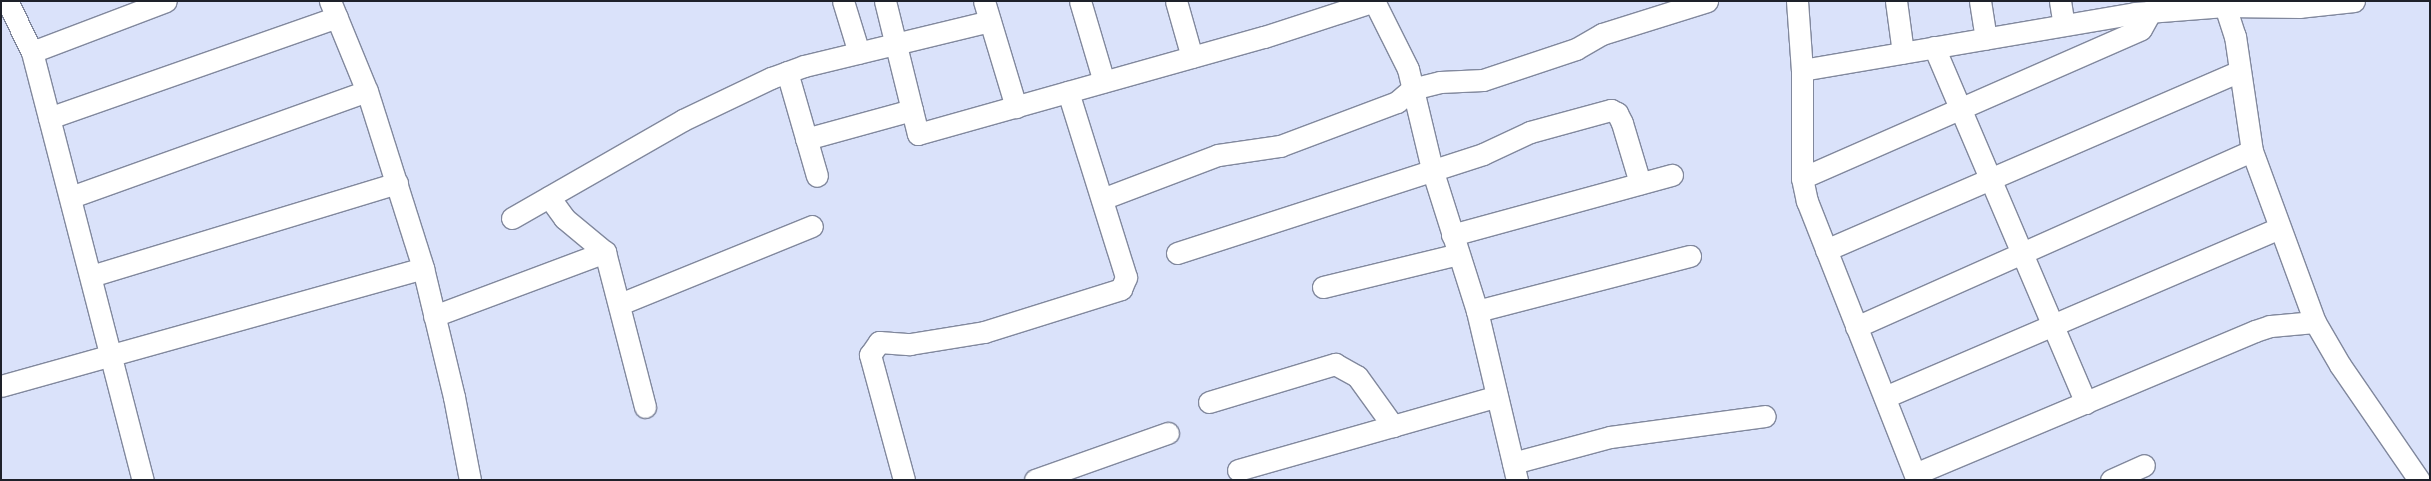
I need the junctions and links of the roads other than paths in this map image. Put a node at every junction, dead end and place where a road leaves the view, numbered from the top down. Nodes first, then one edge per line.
1 (7, 1) edge
2 (166, 1) edge
3 (843, 1) edge
4 (885, 1) edge
5 (1080, 1) edge
6 (1176, 1) edge
7 (1374, 1) edge
8 (1707, 1) edge
9 (1797, 1) edge
10 (1896, 1) edge
11 (1980, 1) edge
12 (2060, 1) edge
13 (2354, 1) edge
14 (2224, 4) edge
15 (2140, 8) edge
16 (333, 9) edge
17 (987, 11) edge
18 (2064, 25) junction
19 (1986, 38) junction
20 (898, 44) junction
21 (1934, 47) junction
22 (32, 52) junction
23 (859, 53) junction
24 (1903, 53) junction
25 (1192, 57) junction
26 (1802, 70) junction
27 (2239, 71) junction
28 (787, 72) junction
29 (1104, 82) junction
30 (1412, 90) junction
31 (367, 91) junction
32 (1068, 92) junction
33 (1016, 107) junction
34 (1960, 108) junction
35 (912, 110) junction
36 (50, 118) junction
37 (806, 139) junction
38 (2252, 151) junction
39 (1432, 169) junction
40 (1672, 174) dead end
41 (817, 176) dead end
42 (1802, 178) junction
43 (1990, 178) junction
44 (397, 183) junction
45 (1640, 183) junction
46 (71, 197) junction
47 (549, 197) junction
48 (1102, 199) junction
49 (512, 218) dead end
50 (812, 226) dead end
51 (2279, 228) junction
52 (1455, 245) junction
53 (1826, 250) junction
54 (605, 252) junction
55 (2022, 253) junction
56 (1177, 254) dead end
57 (1690, 256) dead end
58 (423, 268) junction
59 (91, 276) junction
60 (1323, 287) dead end
61 (620, 304) junction
62 (1476, 312) junction
63 (434, 316) junction
64 (2315, 322) junction
65 (2052, 326) junction
66 (1856, 327) junction
67 (112, 354) junction
68 (1, 386) edge
69 (1497, 396) junction
70 (1884, 397) junction
71 (1210, 402) dead end
72 (2086, 403) junction
73 (645, 408) dead end
74 (1765, 416) dead end
75 (1393, 426) junction
76 (1168, 432) dead end
77 (2144, 465) dead end
78 (1238, 470) dead end
79 (1515, 471) edge
80 (1916, 477) edge
81 (143, 480) edge
82 (470, 480) edge
83 (904, 480) edge
84 (1035, 480) edge
85 (2111, 480) edge
86 (2419, 480) edge

1 - 22 street
2 - 22 street
3 - 23 street
4 - 20 street
5 - 29 street
6 - 25 street
7 - 25 street
7 - 30 street
8 - 30 street
9 - 26 street
10 - 24 street
11 - 19 street
12 - 18 street
13 - 14 street
14 - 15 street
14 - 27 street
15 - 18 street
15 - 34 street
16 - 31 street
16 - 36 street
17 - 20 street
17 - 33 street
18 - 19 street
19 - 21 street
20 - 23 street
20 - 35 street
21 - 24 street
21 - 34 street
22 - 36 street
23 - 28 street
24 - 26 street
25 - 29 street
26 - 42 street
27 - 38 street
27 - 43 street
28 - 37 street
28 - 47 street
29 - 32 street
30 - 39 street
30 - 48 street
31 - 44 street
31 - 46 street
32 - 33 street
32 - 48 street
33 - 35 street
34 - 42 street
34 - 43 street
35 - 37 street
36 - 46 street
37 - 41 street
38 - 51 street
38 - 55 street
39 - 45 street
39 - 52 street
39 - 56 street
40 - 45 street
42 - 53 street
43 - 53 street
43 - 55 street
44 - 58 street
44 - 59 street
45 - 52 street
46 - 59 street
47 - 49 street
47 - 54 street
48 - 83 street
50 - 61 street
51 - 64 street
51 - 65 street
52 - 60 street
52 - 62 street
53 - 66 street
54 - 61 street
54 - 63 street
55 - 65 street
55 - 66 street
57 - 62 street
58 - 63 street
58 - 67 street
59 - 67 street
61 - 73 street
62 - 69 street
63 - 82 street
64 - 72 street
64 - 86 street
65 - 70 street
65 - 72 street
66 - 70 street
67 - 68 street
67 - 81 street
69 - 75 street
69 - 79 street
70 - 80 street
71 - 75 street
72 - 80 street
74 - 79 street
75 - 78 street
76 - 84 street
77 - 85 street

